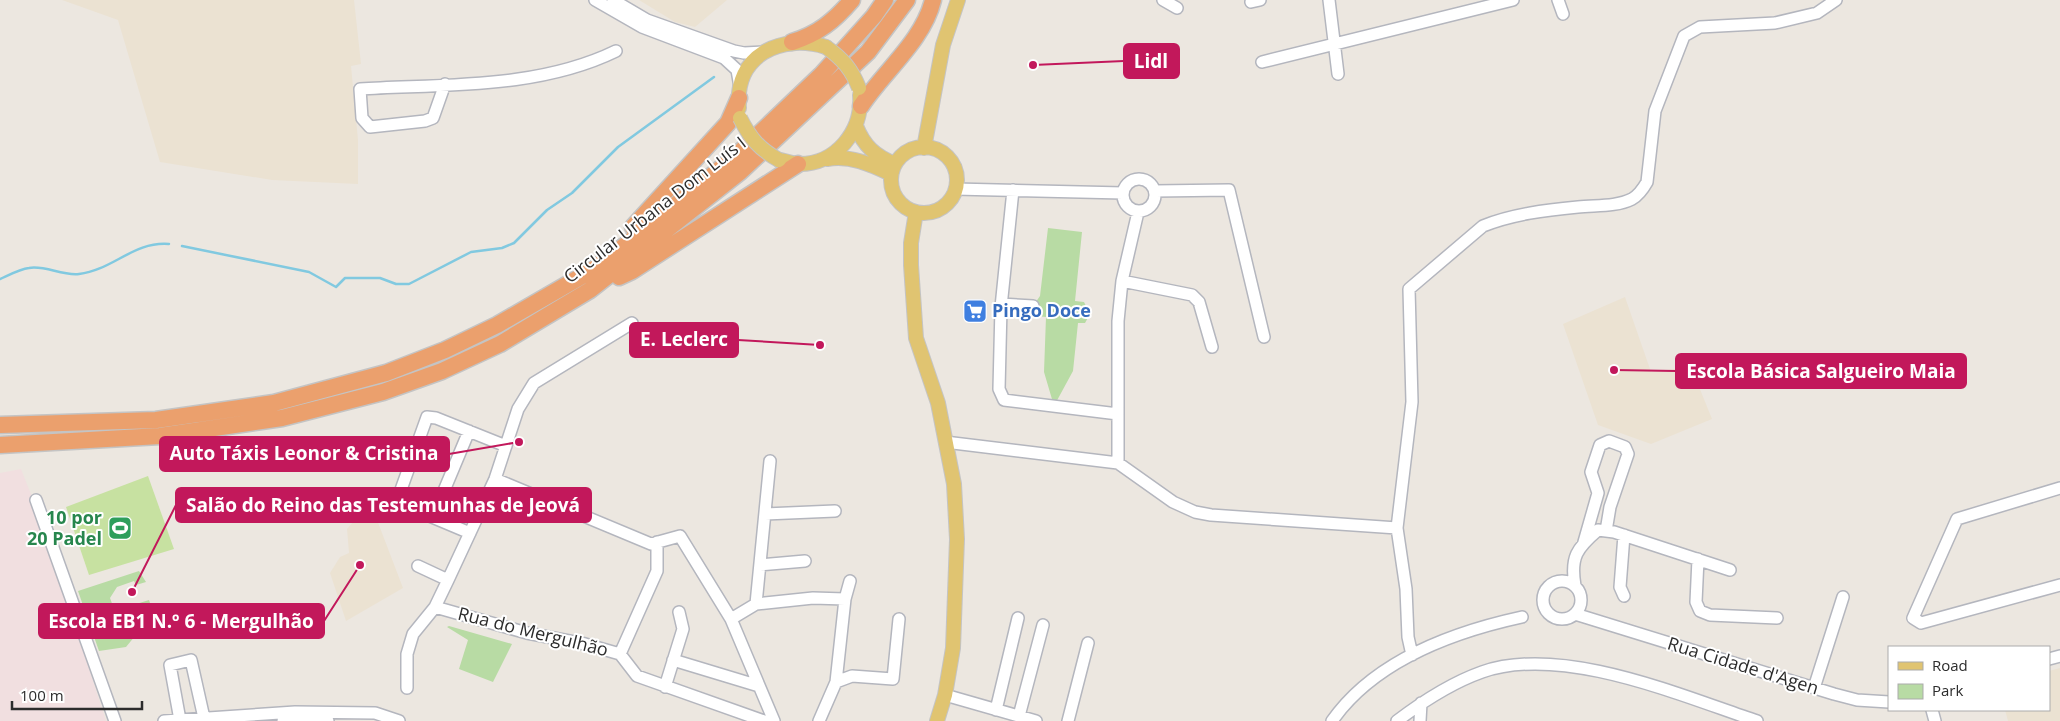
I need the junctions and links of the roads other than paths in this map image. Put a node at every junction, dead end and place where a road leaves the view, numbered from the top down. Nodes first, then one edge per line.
1 (595, 0) edge
2 (613, 0) edge
3 (852, 0) edge
4 (885, 0) edge
5 (907, 0) edge
6 (933, 0) edge
7 (958, 0) edge
8 (1163, 0) edge
9 (1329, 0) edge
10 (1513, 0) edge
11 (1558, 0) edge
12 (1832, 1) edge
13 (1177, 8) dead end
14 (1562, 14) dead end
15 (644, 23) junction
16 (792, 42) junction
17 (700, 43) junction
18 (1335, 44) junction
19 (616, 51) dead end
20 (765, 52) junction
21 (1262, 62) dead end
22 (1338, 74) dead end
23 (445, 84) junction
24 (739, 94) junction
25 (861, 106) junction
26 (856, 126) junction
27 (924, 148) junction
28 (816, 162) junction
29 (798, 164) junction
30 (893, 169) junction
31 (955, 189) junction
32 (1013, 190) junction
33 (1155, 191) junction
34 (1123, 193) junction
35 (916, 212) junction
36 (1138, 212) junction
37 (594, 269) junction
38 (1122, 281) junction
39 (590, 290) junction
40 (1001, 304) junction
41 (1033, 306) dead end
42 (632, 323) dead end
43 (1264, 337) dead end
44 (1212, 347) dead end
45 (1118, 414) junction
46 (0, 425) edge
47 (469, 431) junction
48 (946, 442) junction
49 (0, 445) edge
50 (506, 446) junction
51 (770, 461) dead end
52 (1118, 463) junction
53 (495, 479) junction
54 (1595, 486) junction
55 (2060, 488) edge
56 (1616, 489) junction
57 (36, 500) dead end
58 (835, 511) dead end
59 (765, 514) junction
60 (433, 517) junction
61 (1397, 528) junction
62 (1606, 531) junction
63 (470, 533) junction
64 (1624, 535) junction
65 (657, 542) junction
66 (1584, 542) junction
67 (1698, 559) junction
68 (805, 561) dead end
69 (760, 565) junction
70 (418, 566) dead end
71 (1572, 566) junction
72 (1730, 570) dead end
73 (448, 580) junction
74 (850, 580) dead end
75 (1553, 583) junction
76 (2060, 585) edge
77 (1578, 591) junction
78 (1624, 596) dead end
79 (1843, 597) dead end
80 (845, 598) junction
81 (756, 604) junction
82 (435, 607) junction
83 (679, 612) dead end
84 (1575, 614) junction
85 (1522, 617) dead end
86 (1018, 618) dead end
87 (1777, 618) dead end
88 (731, 619) junction
89 (899, 619) dead end
90 (1598, 622) junction
91 (1043, 625) dead end
92 (1088, 643) dead end
93 (620, 654) junction
94 (1412, 655) junction
95 (673, 660) junction
96 (836, 682) junction
97 (759, 686) junction
98 (665, 687) junction
99 (407, 688) dead end
100 (1814, 688) junction
101 (945, 695) junction
102 (1888, 702) edge
103 (1421, 703) junction
104 (1000, 714) edge
105 (1019, 716) junction
106 (1742, 718) edge
107 (215, 719) edge
108 (180, 720) edge
109 (115, 721) edge
110 (164, 721) edge
111 (283, 721) edge
112 (291, 721) edge
113 (328, 721) edge
114 (399, 721) edge
115 (764, 721) edge
116 (774, 721) edge
117 (819, 721) edge
118 (937, 721) edge
119 (1036, 721) edge
120 (1068, 721) edge
121 (1332, 721) edge
122 (1396, 721) edge
123 (1420, 721) edge
124 (1757, 721) edge

1 - 15 street
2 - 15 street
3 - 16 highway
4 - 37 highway, Circular Urbana Dom Luís I
5 - 39 highway, Circular Urbana Dom Luís I
6 - 25 highway
7 - 27 main road
8 - 13 street
9 - 18 street
10 - 18 street
11 - 14 street
12 - 61 street
15 - 17 street
16 - 20 main road
16 - 25 main road, bridge
17 - 20 street
17 - 24 street
18 - 21 street
18 - 22 street
19 - 23 street
20 - 24 main road
23 - 23 street
24 - 29 main road, bridge
24 - 37 highway
25 - 26 main road
26 - 28 main road
26 - 30 main road
27 - 30 main road
27 - 31 main road
28 - 29 main road
28 - 30 main road
29 - 39 highway
30 - 35 main road
31 - 32 street
31 - 35 main road
32 - 34 street
32 - 40 street
33 - 34 street
33 - 36 street
33 - 43 street
34 - 36 street
35 - 48 main road
36 - 38 street
37 - 46 highway, Circular Urbana Dom Luís I
38 - 44 street
38 - 45 street
39 - 49 highway, Circular Urbana Dom Luís I
40 - 41 street
40 - 45 street
42 - 50 street
45 - 52 street
47 - 50 street
47 - 60 street
47 - 60 street
48 - 52 street
48 - 101 main road
50 - 53 street
51 - 59 street
52 - 61 street
53 - 63 street
53 - 65 street
54 - 56 street
54 - 56 street
54 - 66 street
55 - 76 street
56 - 62 street
57 - 109 street
58 - 59 street
59 - 69 street
60 - 63 street
61 - 94 street
62 - 64 street
62 - 66 street
63 - 73 street
64 - 67 street
64 - 78 street
65 - 88 street
65 - 93 street
66 - 71 street
67 - 72 street
67 - 87 street
68 - 69 street
69 - 81 street
70 - 73 street
71 - 75 street
71 - 77 street
73 - 82 street
74 - 80 street
75 - 77 street
75 - 84 street
77 - 84 street
77 - 90 street
79 - 100 street
80 - 81 street
80 - 96 street
81 - 88 street
82 - 93 street, Rua do Mergulhão
82 - 99 street
83 - 95 street
84 - 90 street, Rua Cidade d'Agen
85 - 94 street
86 - 104 street
88 - 97 street
89 - 96 street
90 - 100 street, Rua Cidade d'Agen
91 - 105 street
92 - 120 street
93 - 98 street, Rua do Mergulhão
94 - 121 street
95 - 97 street
95 - 98 street
96 - 117 street
97 - 116 street
98 - 115 street, Rua do Mergulhão
100 - 102 street, Rua Cidade d'Agen
101 - 104 street
101 - 118 main road
103 - 106 street
103 - 122 street
103 - 123 street
104 - 105 street
105 - 119 street
106 - 124 street
107 - 108 street
107 - 108 street
107 - 114 street
108 - 110 street
111 - 112 street
112 - 113 street

